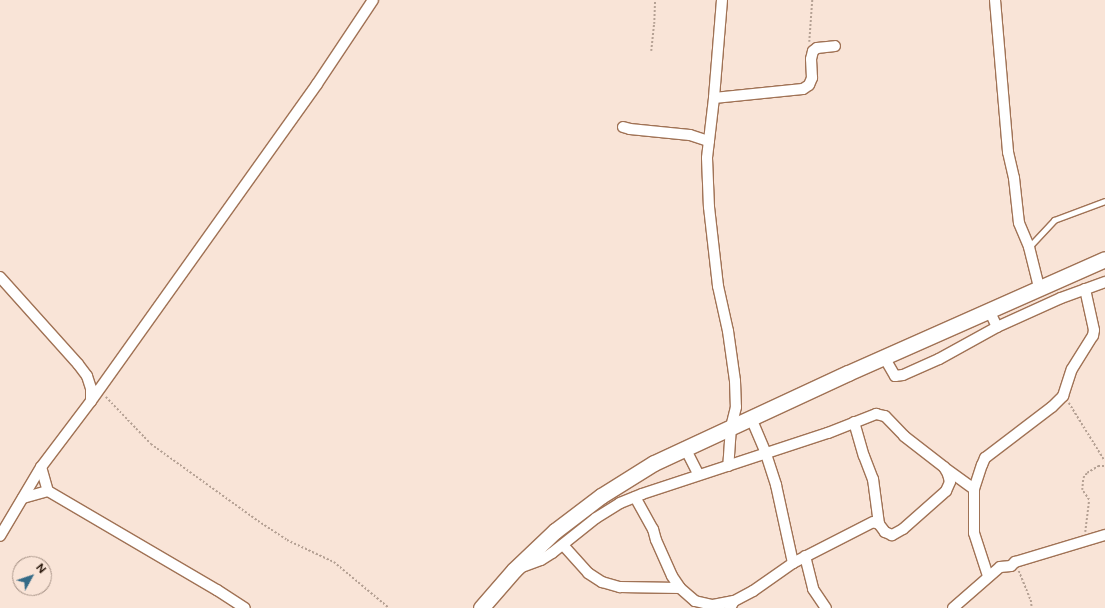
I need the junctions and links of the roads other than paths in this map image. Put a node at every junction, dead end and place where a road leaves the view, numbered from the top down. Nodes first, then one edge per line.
1 (373, 0) edge
2 (722, 0) edge
3 (995, 0) edge
4 (835, 46) dead end
5 (714, 98) junction
6 (623, 127) dead end
7 (709, 141) junction
8 (1105, 201) edge
9 (1029, 247) junction
10 (1105, 259) edge
11 (0, 277) edge
12 (1105, 282) edge
13 (1039, 287) junction
14 (1085, 289) junction
15 (989, 310) junction
16 (997, 327) junction
17 (884, 357) junction
18 (91, 401) junction
19 (751, 418) junction
20 (854, 422) junction
21 (731, 427) junction
22 (685, 448) junction
23 (766, 454) junction
24 (728, 466) junction
25 (41, 467) junction
26 (944, 467) junction
27 (699, 475) junction
28 (974, 489) junction
29 (48, 491) junction
30 (635, 497) junction
31 (23, 498) junction
32 (879, 524) junction
33 (1105, 535) edge
34 (0, 536) edge
35 (563, 545) junction
36 (805, 556) junction
37 (793, 563) junction
38 (514, 570) junction
39 (988, 576) junction
40 (680, 588) junction
41 (732, 606) edge
42 (245, 608) edge
43 (481, 608) edge
44 (826, 608) edge
45 (954, 608) edge

1 - 18 street
2 - 5 street
3 - 9 street
4 - 5 street
5 - 7 street
6 - 7 street
7 - 21 street
8 - 9 lane
9 - 13 street
10 - 13 main road
11 - 18 street
12 - 14 street
13 - 15 main road
14 - 16 street
14 - 28 street
15 - 16 street
15 - 17 main road
16 - 17 street
17 - 19 main road
18 - 25 street
19 - 21 main road
19 - 23 street
20 - 23 street
20 - 26 street
20 - 32 street
21 - 22 main road
21 - 24 street
22 - 27 street
22 - 38 main road
23 - 24 street
23 - 37 street
24 - 27 street
25 - 29 street
25 - 31 street
26 - 28 street
26 - 32 street
27 - 30 street
28 - 39 street
29 - 31 street
29 - 42 street
30 - 35 street
30 - 40 street
31 - 34 street
32 - 36 street
33 - 39 street
35 - 38 street
35 - 40 street
36 - 37 street
36 - 44 street
37 - 41 street
38 - 43 main road
39 - 45 street
40 - 41 street

